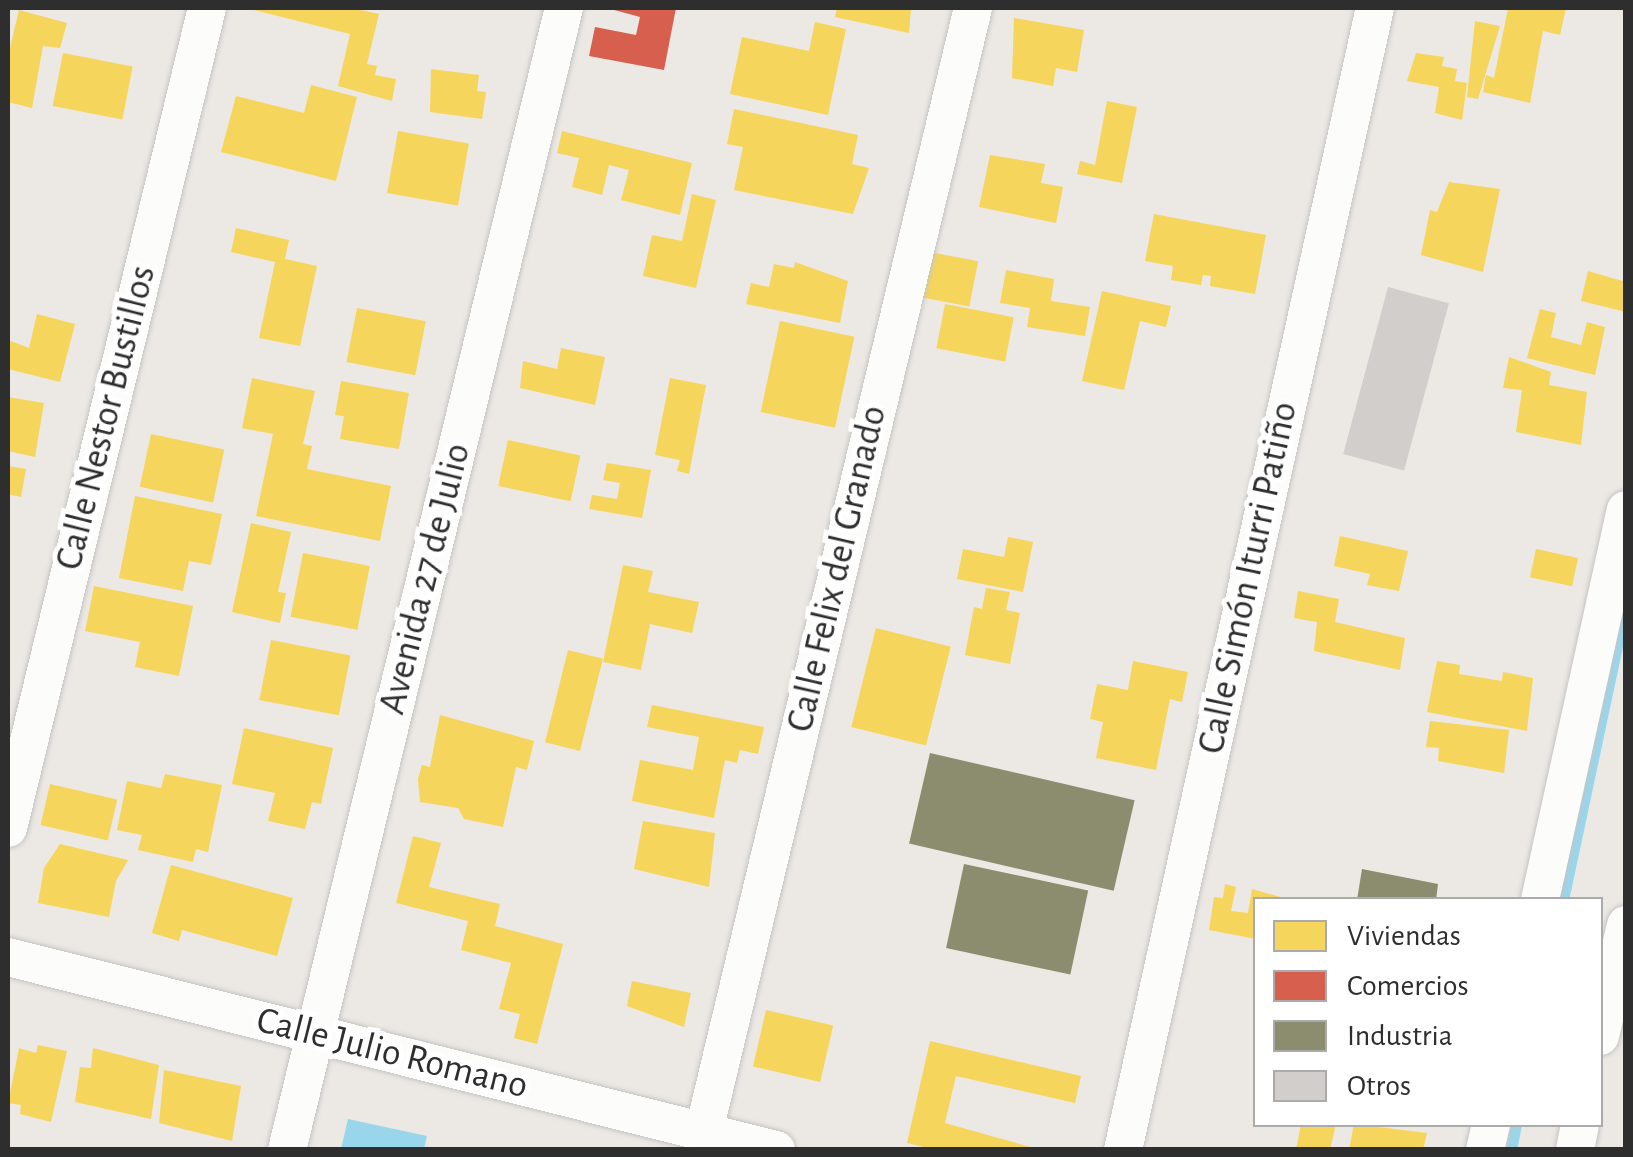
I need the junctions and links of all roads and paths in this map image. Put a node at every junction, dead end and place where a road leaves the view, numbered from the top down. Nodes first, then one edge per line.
1 (207, 8) edge
2 (564, 8) edge
3 (973, 8) edge
4 (1375, 8) edge
5 (1626, 510) edge
6 (8, 828) edge
7 (1541, 897) edge
8 (1626, 925) edge
9 (8, 958) edge
10 (1603, 1023) edge
11 (315, 1035) junction
12 (704, 1131) junction
13 (288, 1150) edge
14 (776, 1150) edge
15 (1122, 1150) edge

1 - 6 street, Calle Nestor Bustillos
2 - 11 street, Avenida 27 de Julio
3 - 12 street, Calle Felix del Granado
4 - 15 street, Calle Simón Iturri Patiño
5 - 7 street
8 - 10 street
9 - 11 street, Calle Julio Romano
11 - 12 street, Calle Julio Romano
11 - 13 street, Avenida 27 de Julio
12 - 14 street, Calle Julio Romano

